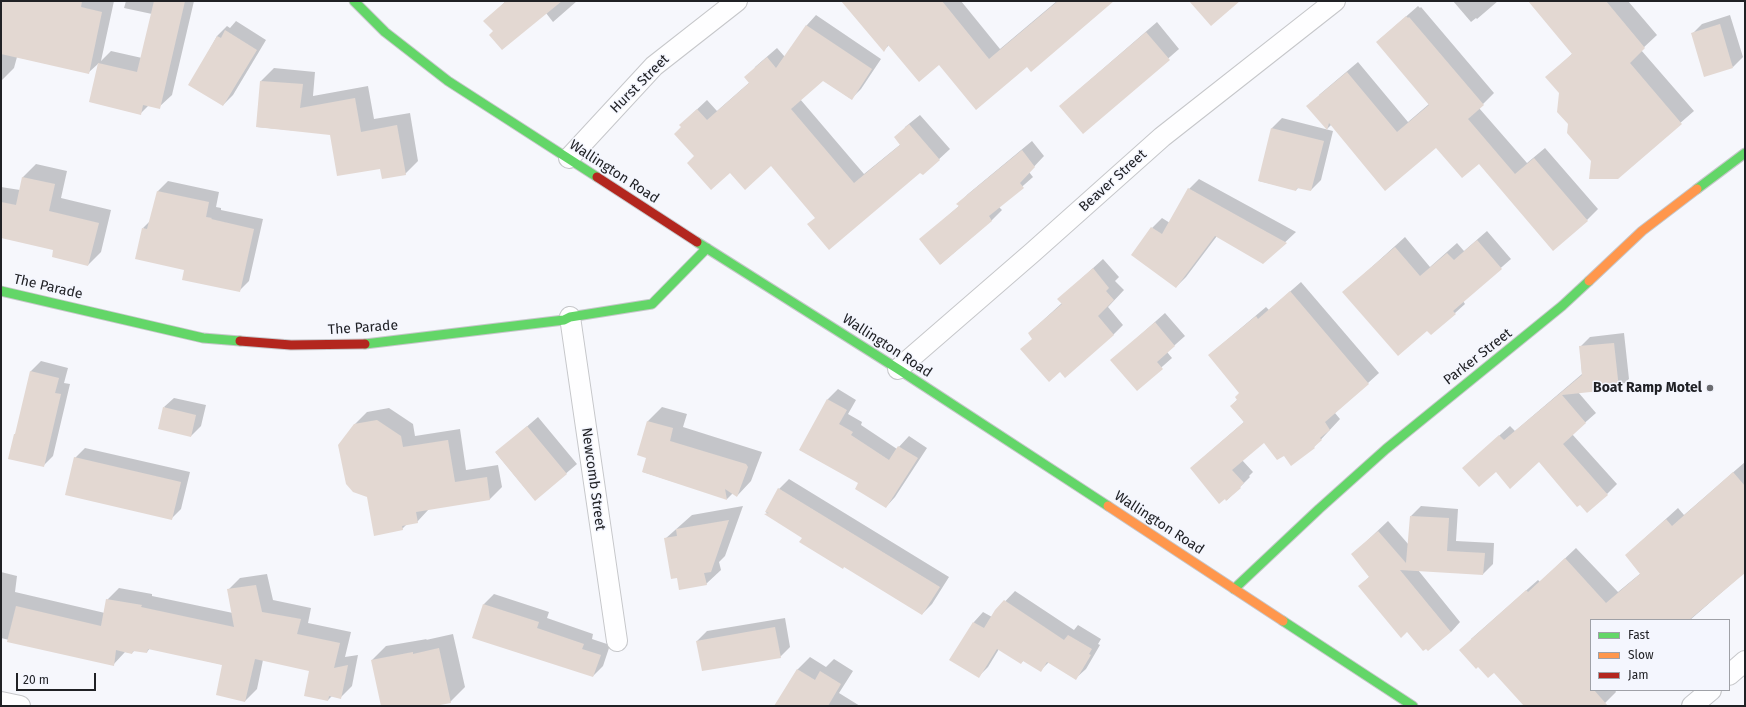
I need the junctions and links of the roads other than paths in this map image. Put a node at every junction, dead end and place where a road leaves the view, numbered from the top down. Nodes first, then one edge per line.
1 (354, 1) edge
2 (737, 1) edge
3 (1335, 1) edge
4 (1745, 153) edge
5 (568, 158) junction
6 (707, 248) junction
7 (1, 291) edge
8 (570, 317) junction
9 (898, 369) junction
10 (1234, 589) junction
11 (616, 641) dead end
12 (1745, 661) edge
13 (1730, 673) edge
14 (1710, 691) edge
15 (1, 702) edge
16 (20, 706) edge
17 (1413, 706) edge
18 (1692, 706) edge

1 - 5 street, Wallington Road
2 - 5 street, Hurst Street
3 - 9 street, Beaver Street
4 - 10 street, Parker Street
5 - 6 street, Wallington Road
6 - 8 street, The Parade
6 - 9 street, Wallington Road
7 - 8 street, The Parade
8 - 11 street, Newcomb Street
9 - 10 street, Wallington Road
10 - 17 street, Wallington Road
12 - 13 street
14 - 18 street
15 - 16 street

